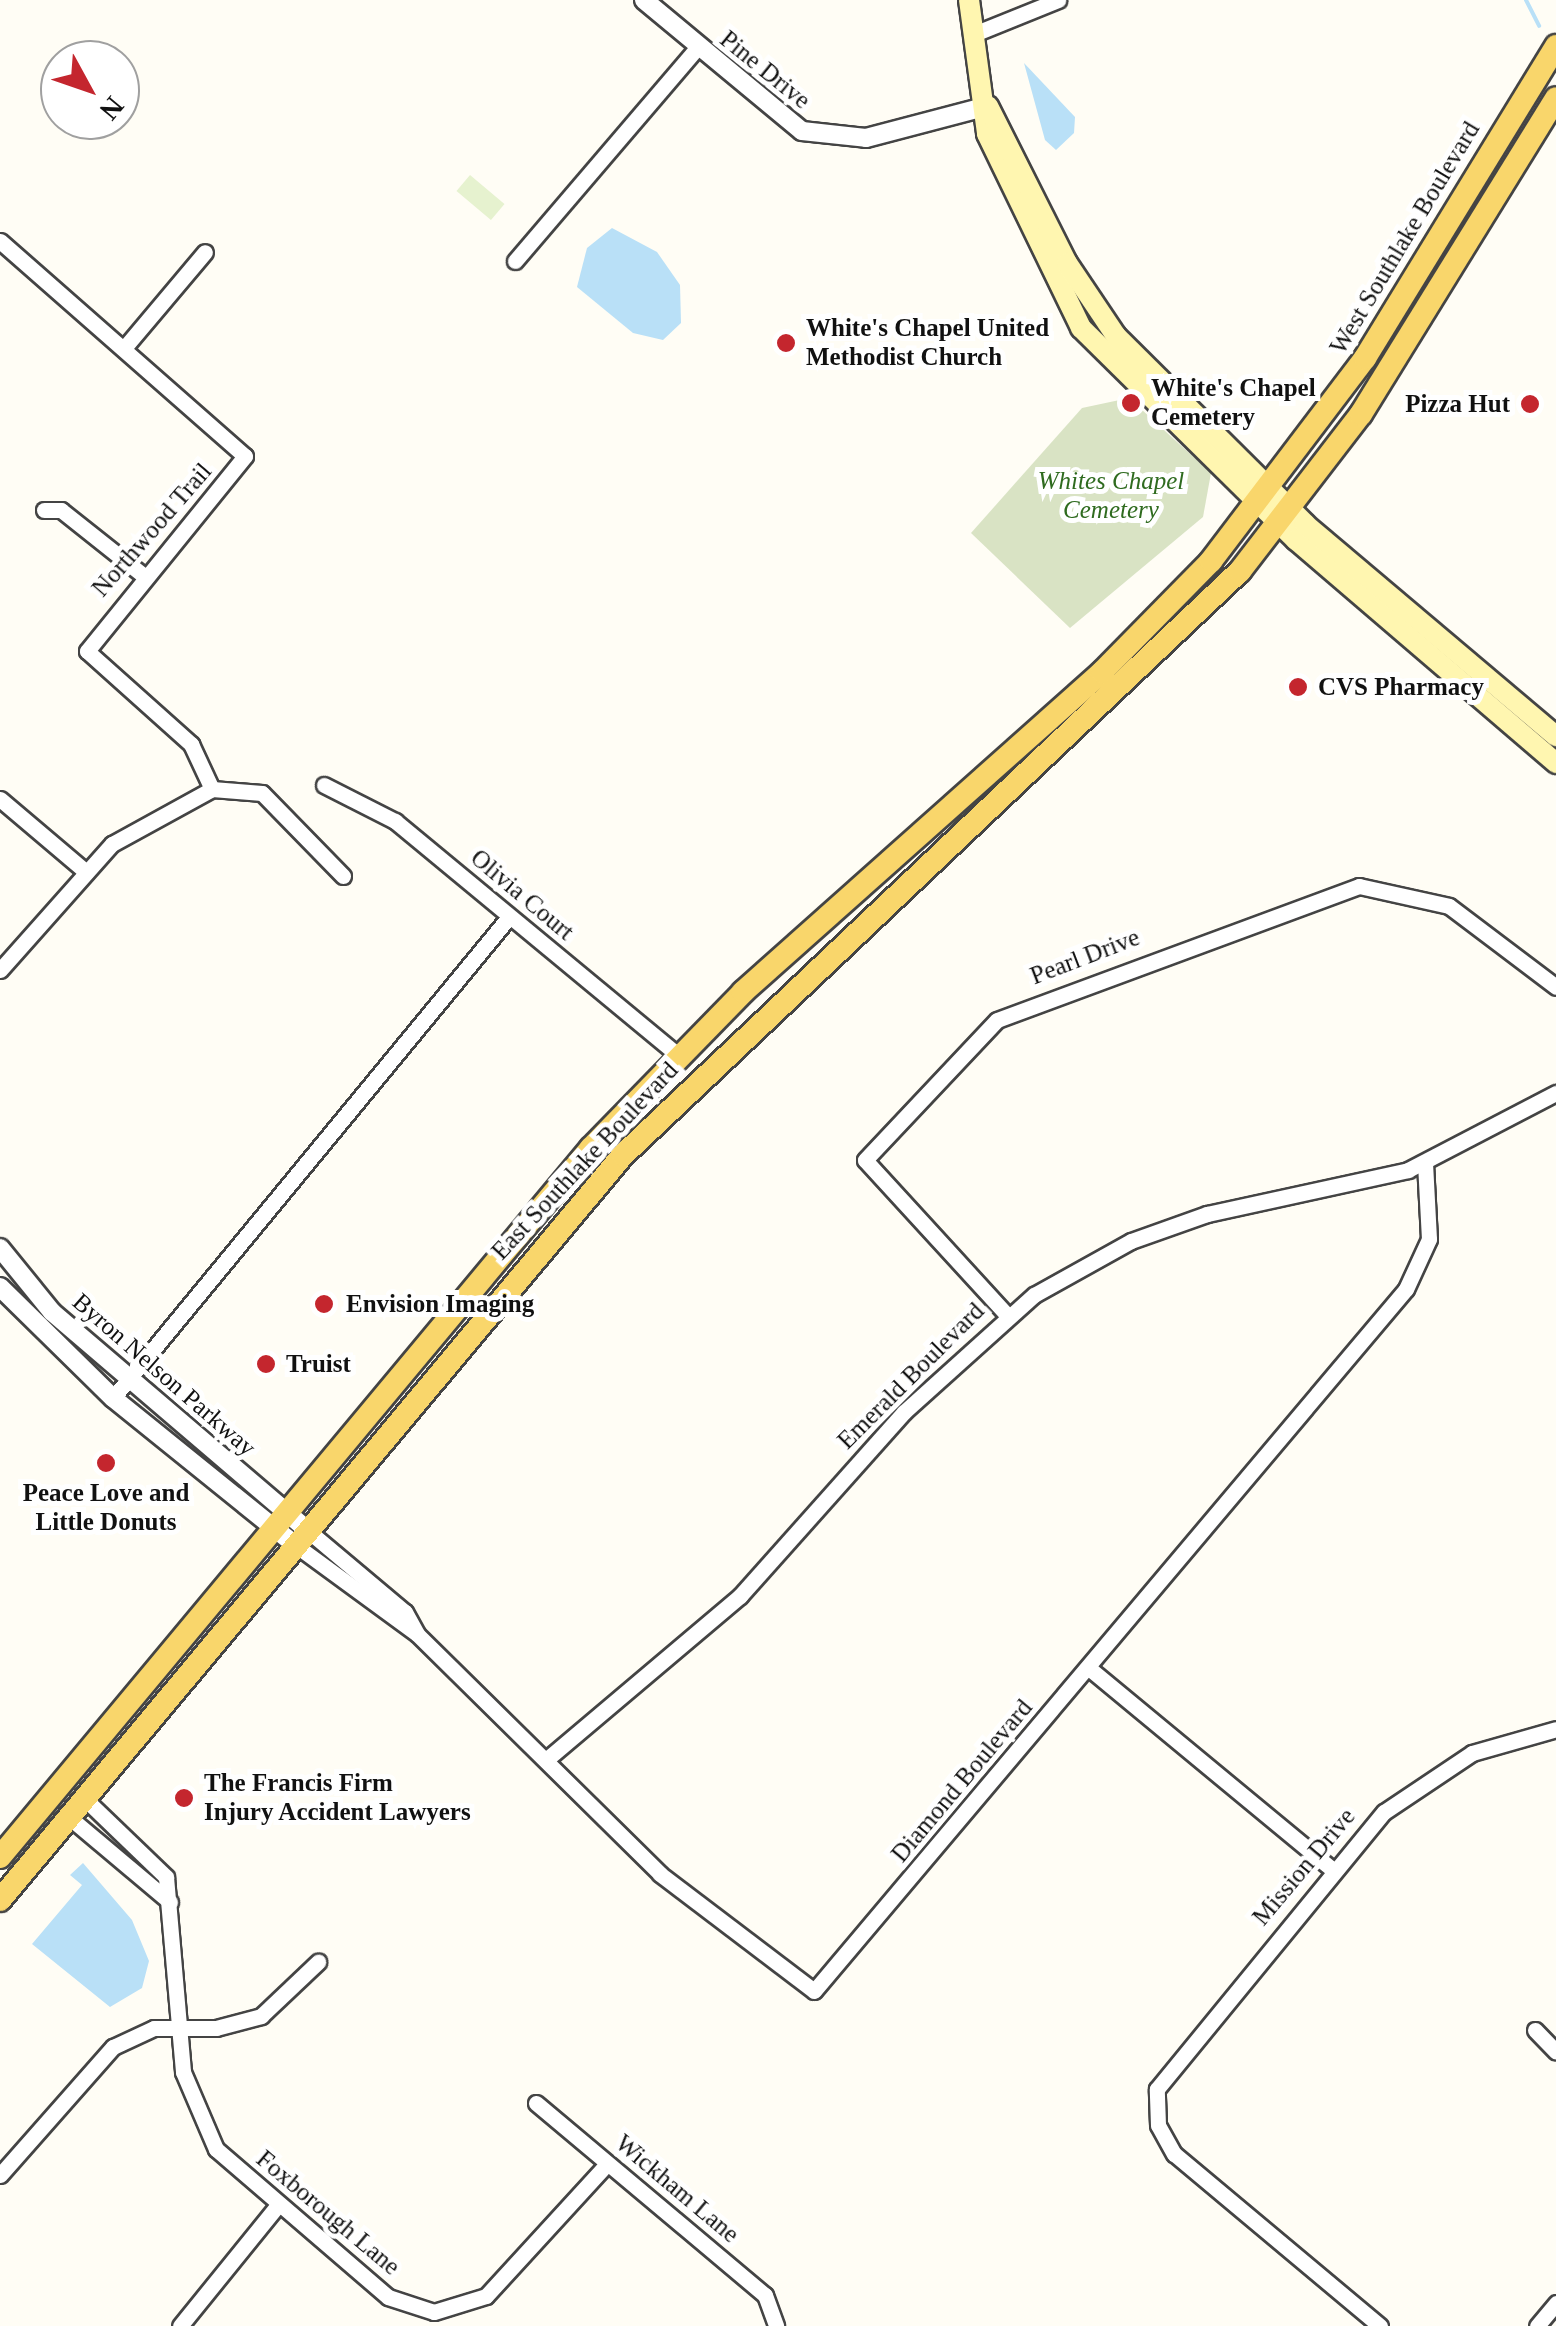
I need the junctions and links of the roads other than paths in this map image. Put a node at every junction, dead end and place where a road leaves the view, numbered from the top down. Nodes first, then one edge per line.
1 (644, 0) edge
2 (969, 0) edge
3 (1058, 0) edge
4 (974, 34) junction
5 (1556, 46) edge
6 (698, 47) junction
7 (1556, 98) edge
8 (988, 106) junction
9 (0, 241) edge
10 (205, 252) dead end
11 (515, 261) dead end
12 (125, 346) junction
13 (1267, 495) junction
14 (44, 510) dead end
15 (1286, 516) junction
16 (144, 576) junction
17 (1035, 732) junction
18 (1556, 736) edge
19 (1053, 756) junction
20 (1556, 763) edge
21 (324, 785) dead end
22 (212, 789) junction
23 (0, 799) edge
24 (86, 872) junction
25 (342, 876) dead end
26 (509, 917) junction
27 (0, 970) edge
28 (1556, 987) edge
29 (678, 1056) junction
30 (1556, 1093) edge
31 (623, 1155) junction
32 (1425, 1163) junction
33 (0, 1248) edge
34 (24, 1280) junction
35 (2, 1294) edge
36 (1007, 1314) junction
37 (128, 1378) junction
38 (114, 1398) junction
39 (278, 1520) junction
40 (300, 1536) junction
41 (1090, 1668) junction
42 (1556, 1729) edge
43 (548, 1759) junction
44 (84, 1798) junction
45 (68, 1817) junction
46 (0, 1857) edge
47 (1333, 1870) junction
48 (0, 1900) edge
49 (170, 1902) junction
50 (318, 1962) dead end
51 (180, 2029) junction
52 (1535, 2030) dead end
53 (1556, 2052) edge
54 (536, 2103) dead end
55 (607, 2164) junction
56 (0, 2175) edge
57 (278, 2205) junction
58 (1556, 2303) edge
59 (776, 2323) edge
60 (180, 2326) edge
61 (1380, 2326) edge
62 (1537, 2326) edge

1 - 6 street, Pine Drive
2 - 4 main road
3 - 4 street
4 - 8 main road
5 - 13 main road, West Southlake Boulevard
6 - 8 street, Pine Drive
6 - 11 street
7 - 15 main road
8 - 13 main road
9 - 12 street, Northwood Trail
10 - 12 street
12 - 16 street, Northwood Trail
13 - 15 main road
13 - 17 main road, East Southlake Boulevard
14 - 16 street
15 - 18 main road
15 - 19 main road, East Southlake Boulevard
15 - 20 main road
16 - 22 street, Northwood Trail
17 - 19 main road
17 - 29 main road, East Southlake Boulevard
19 - 31 main road, East Southlake Boulevard
21 - 26 street, Olivia Court
22 - 24 street
22 - 25 street
23 - 24 street
24 - 27 street
26 - 29 street, Olivia Court
26 - 37 street
28 - 36 street, Pearl Drive
29 - 31 main road
29 - 39 main road, East Southlake Boulevard
30 - 32 street, Emerald Boulevard
31 - 40 main road, East Southlake Boulevard
32 - 36 street, Emerald Boulevard
32 - 41 street, Diamond Boulevard
33 - 34 street, Byron Nelson Parkway
34 - 35 street
34 - 37 street, Byron Nelson Parkway
35 - 38 street, Byron Nelson Parkway
36 - 43 street, Emerald Boulevard
37 - 38 street
37 - 39 street, Byron Nelson Parkway
38 - 39 street, Byron Nelson Parkway
39 - 40 street, Byron Nelson Parkway
39 - 46 main road, East Southlake Boulevard
40 - 43 street, Diamond Boulevard
40 - 44 main road, East Southlake Boulevard
41 - 43 street, Diamond Boulevard
41 - 47 street
42 - 47 street, Mission Drive
44 - 45 main road, East Southlake Boulevard
44 - 49 street, Foxborough Lane
45 - 48 main road, East Southlake Boulevard
45 - 49 street
47 - 61 street, Mission Drive
49 - 51 street, Foxborough Lane
50 - 51 street
51 - 56 street
51 - 57 street, Foxborough Lane
52 - 53 street
54 - 55 street, Wickham Lane
55 - 57 street, Foxborough Lane
55 - 59 street, Wickham Lane
57 - 60 street
58 - 62 street

